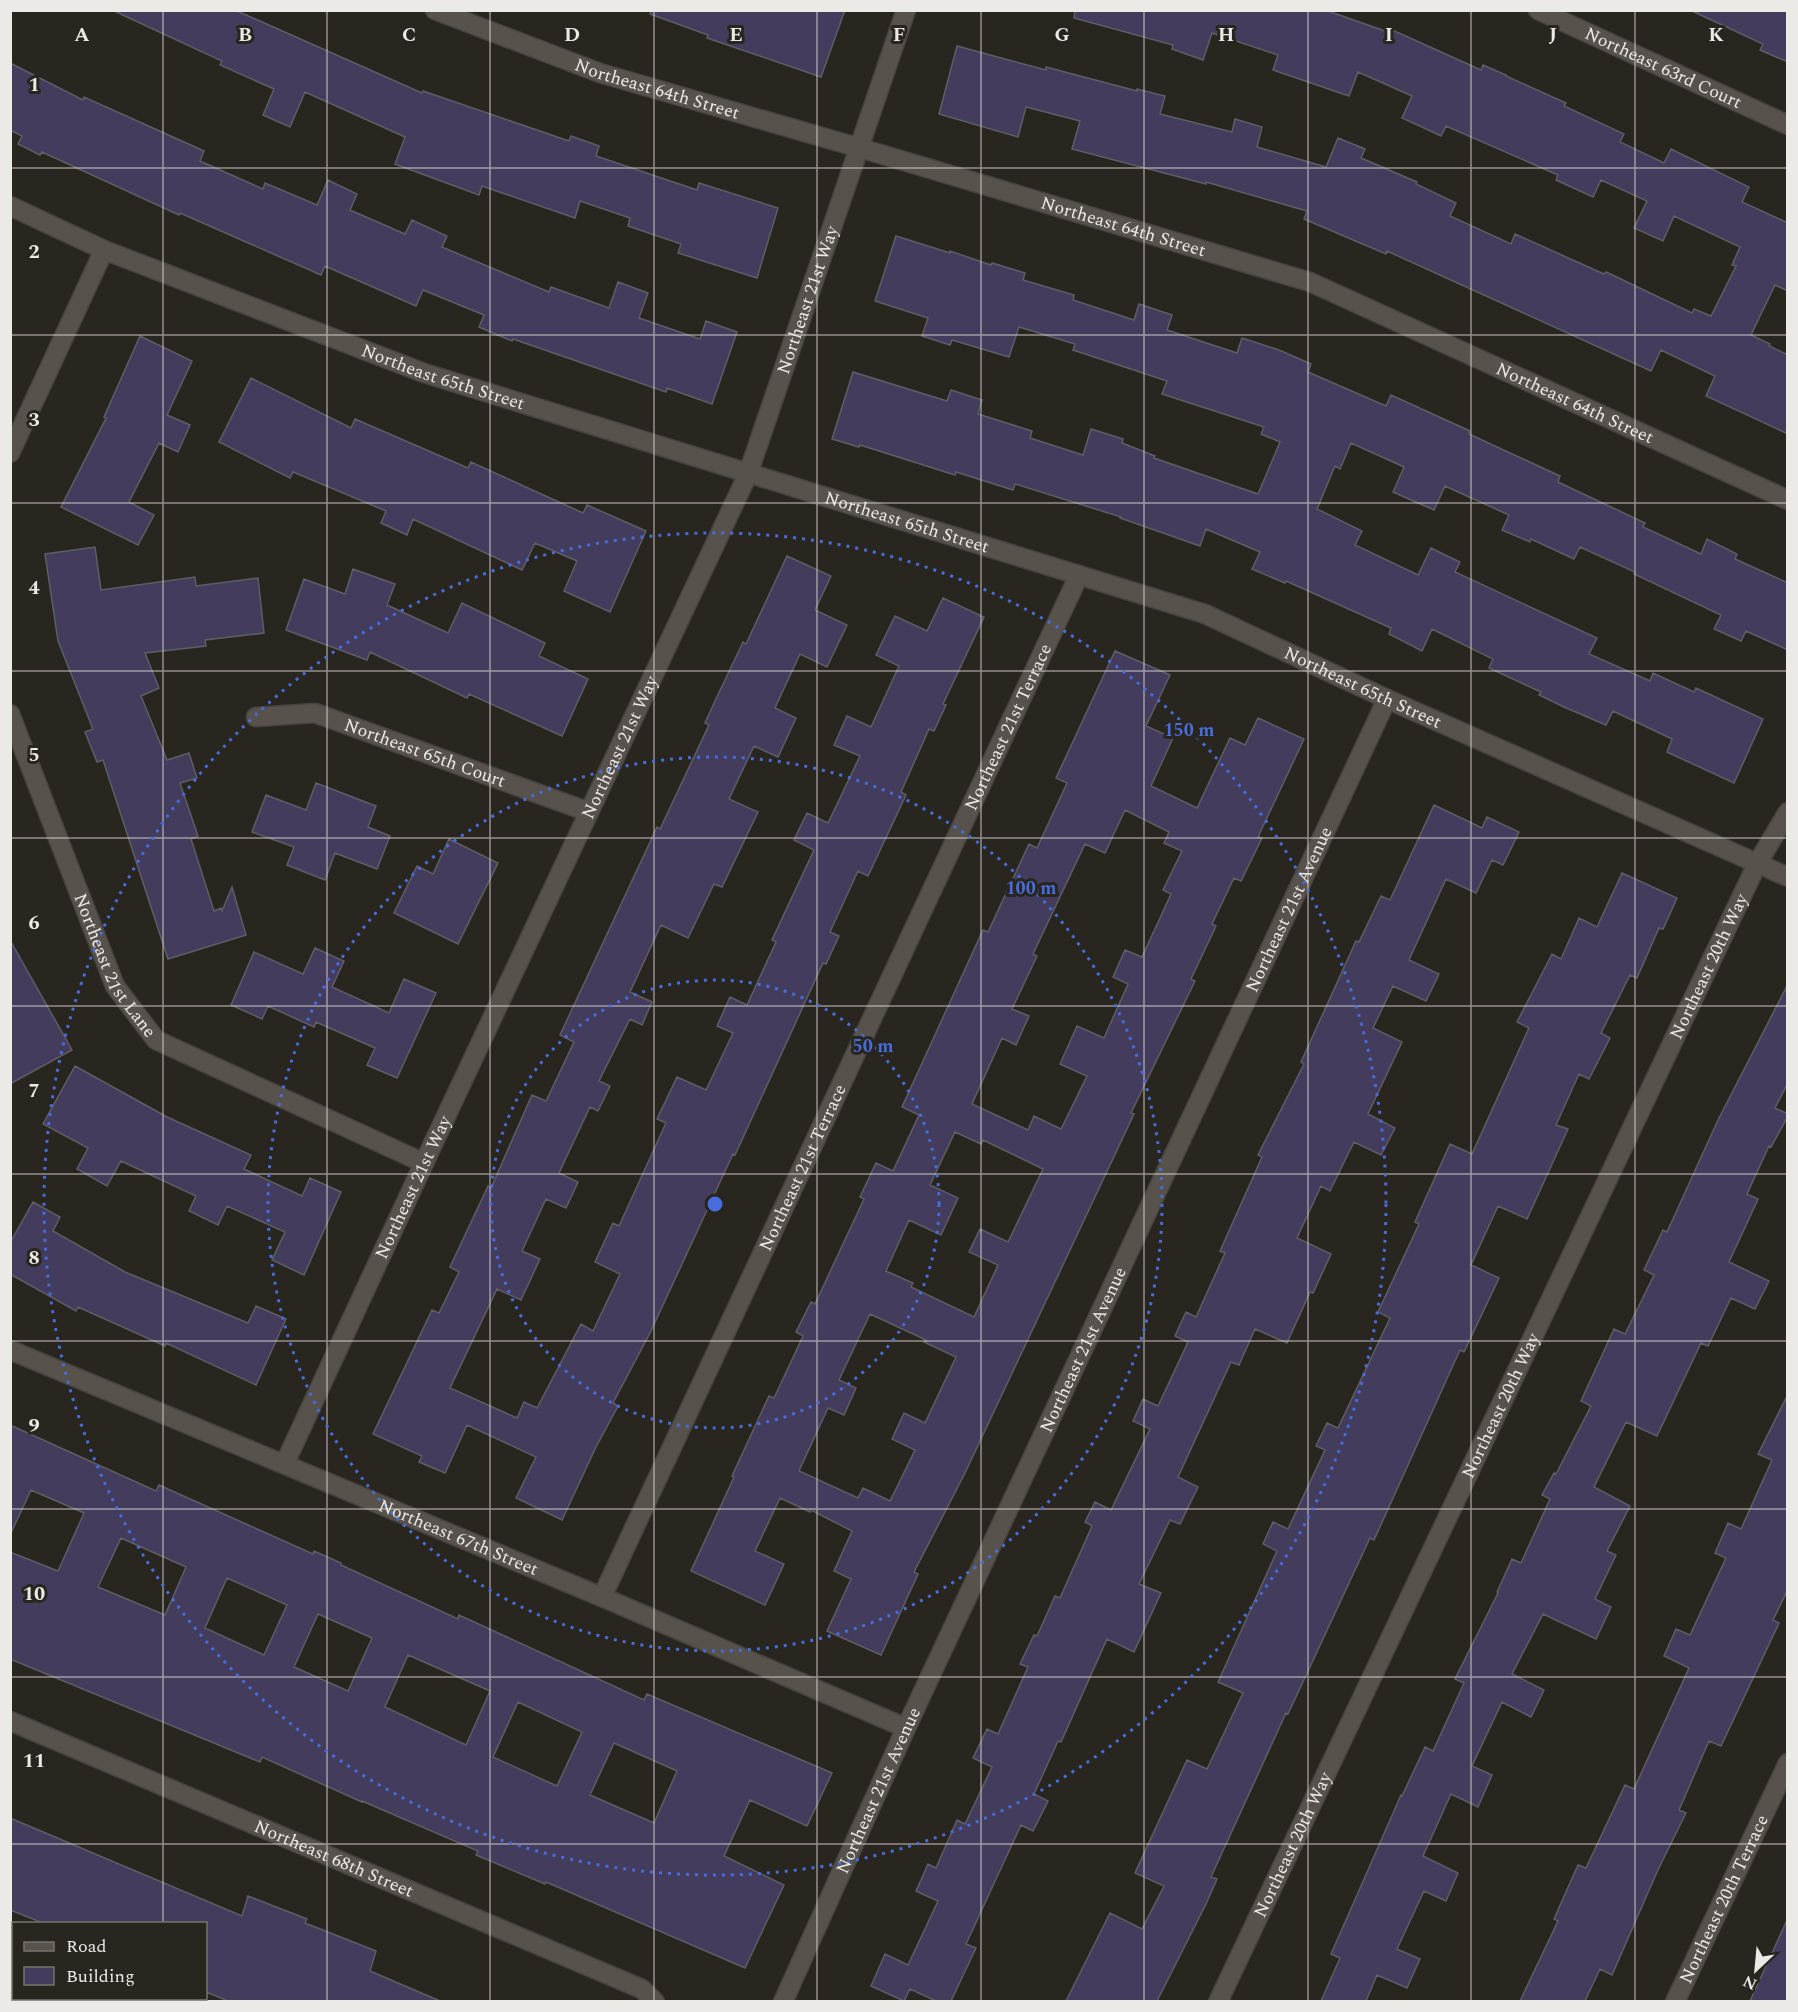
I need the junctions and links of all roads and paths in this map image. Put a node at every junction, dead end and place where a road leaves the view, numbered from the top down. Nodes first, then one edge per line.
1 (435, 10) edge
2 (906, 10) edge
3 (1538, 10) edge
4 (1788, 125) edge
5 (860, 148) junction
6 (10, 206) edge
7 (105, 250) junction
8 (10, 453) edge
9 (747, 474) junction
10 (1788, 500) edge
11 (1079, 575) junction
12 (1387, 699) junction
13 (10, 714) edge
14 (256, 717) dead end
15 (589, 812) junction
16 (1788, 812) edge
17 (1757, 864) junction
18 (1788, 877) edge
19 (423, 1163) junction
20 (10, 1350) edge
21 (285, 1463) junction
22 (602, 1597) junction
23 (10, 1721) edge
24 (906, 1728) junction
25 (1788, 1762) edge
26 (655, 2001) edge
27 (783, 2001) edge
28 (1218, 2001) edge
29 (1675, 2001) edge

1 - 5 street, Northeast 64th Street
2 - 5 street, Northeast 21st Way
3 - 4 street, Northeast 63rd Court
5 - 9 street, Northeast 21st Way
5 - 10 street, Northeast 64th Street
6 - 7 street, Northeast 65th Street
7 - 8 street
7 - 9 street, Northeast 65th Street
9 - 11 street, Northeast 65th Street
9 - 15 street, Northeast 21st Way
11 - 12 street, Northeast 65th Street
11 - 22 street, Northeast 21st Terrace
12 - 17 street, Northeast 65th Street
12 - 24 street, Northeast 21st Avenue
13 - 19 street, Northeast 21st Lane
14 - 15 street, Northeast 65th Court
15 - 19 street, Northeast 21st Way
16 - 17 street, Northeast 20th Way
17 - 18 street, Northeast 65th Street
17 - 28 street, Northeast 20th Way
19 - 21 street, Northeast 21st Way
20 - 21 street, Northeast 67th Street
21 - 22 street, Northeast 67th Street
22 - 24 street, Northeast 67th Street
23 - 26 street, Northeast 68th Street
24 - 27 street, Northeast 21st Avenue
25 - 29 street, Northeast 20th Terrace

